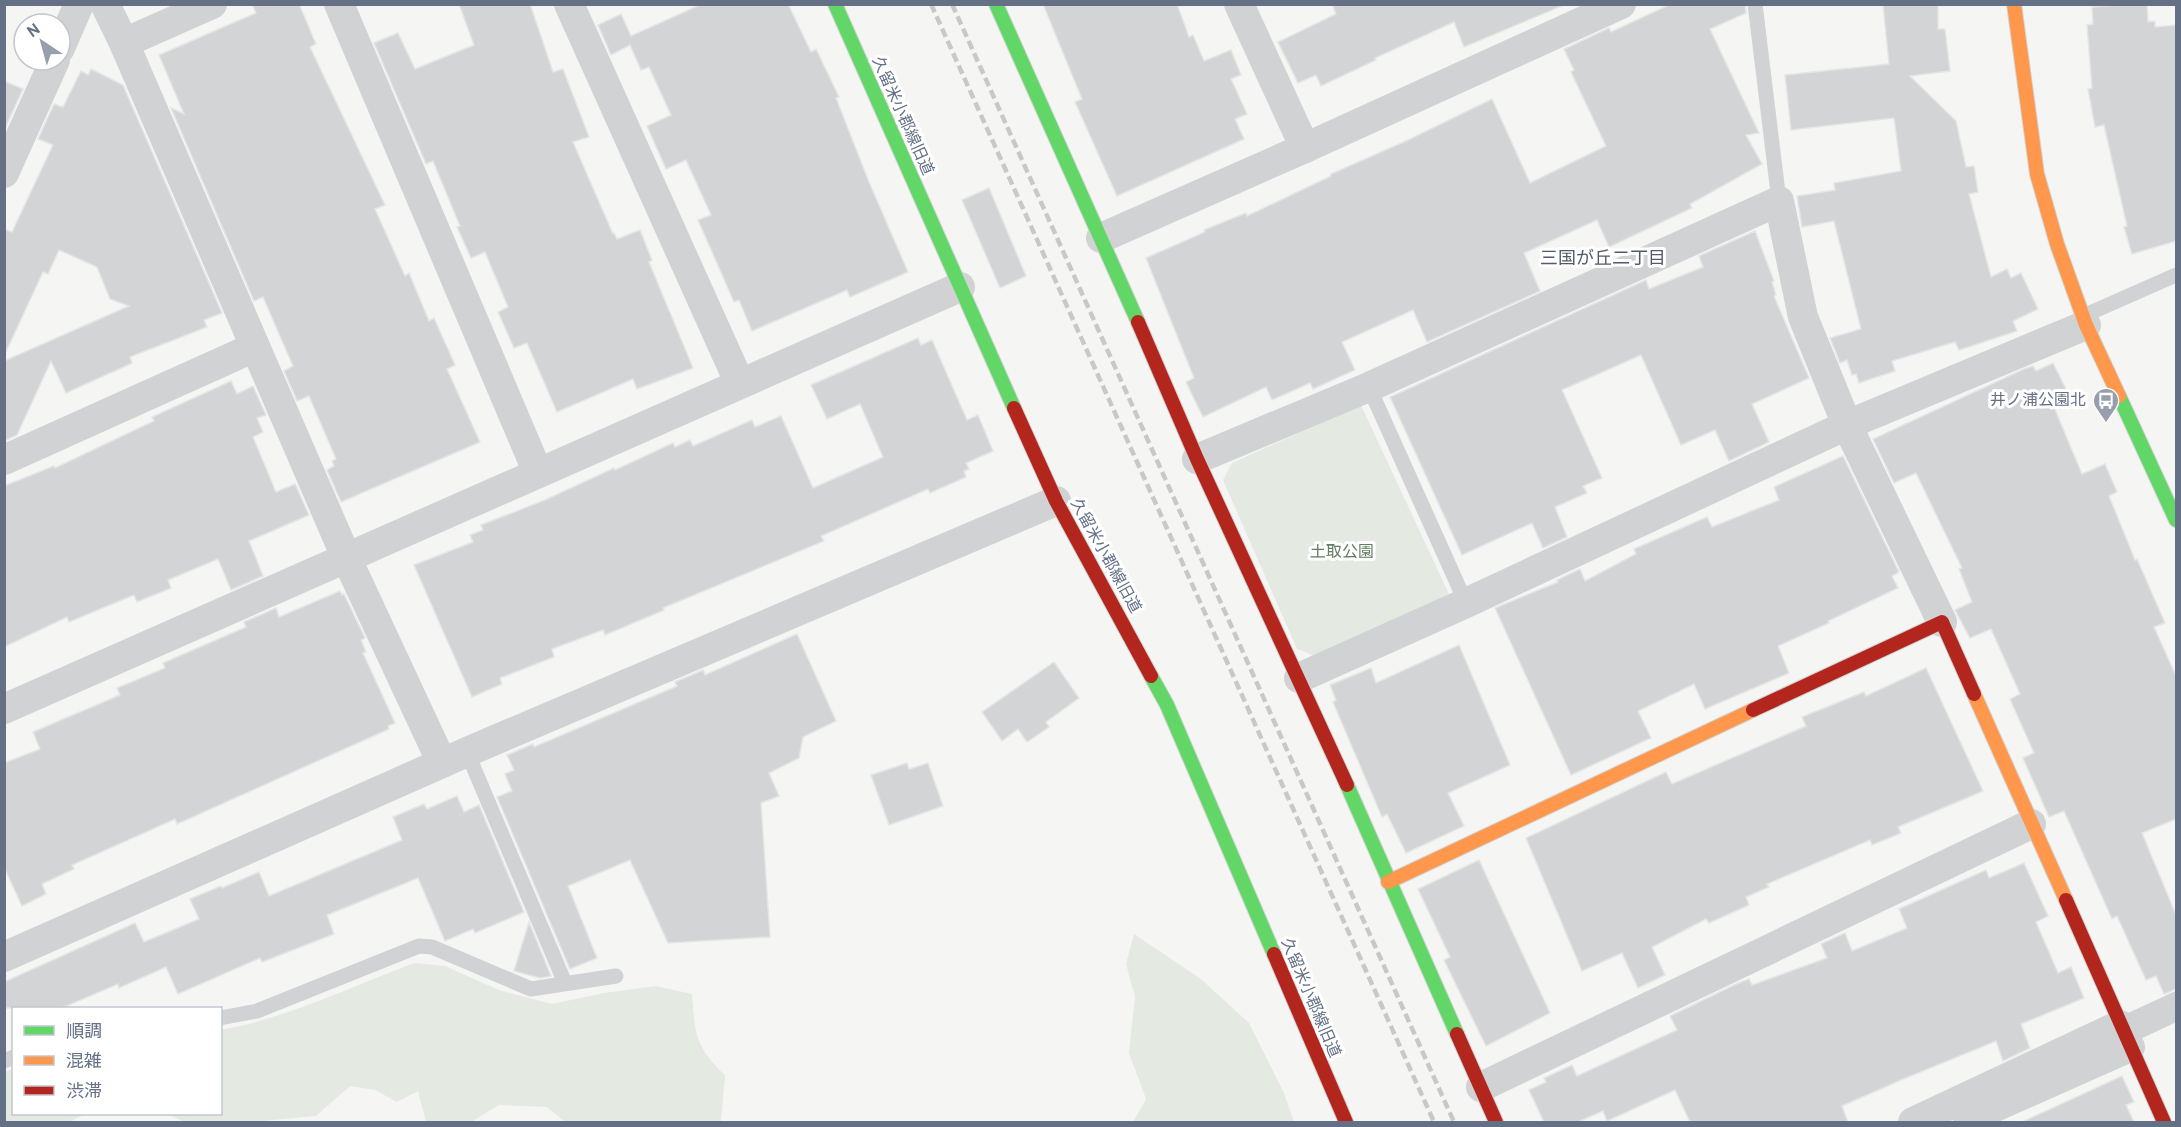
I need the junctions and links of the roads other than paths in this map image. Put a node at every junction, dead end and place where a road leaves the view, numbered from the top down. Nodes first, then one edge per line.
1 (79, 4) edge
2 (105, 4) edge
3 (212, 4) edge
4 (339, 4) edge
5 (569, 4) edge
6 (836, 4) edge
7 (996, 4) edge
8 (1239, 4) edge
9 (1621, 4) edge
10 (1755, 4) edge
11 (2014, 4) edge
12 (72, 20) edge
13 (124, 43) junction
14 (50, 72) edge
15 (1305, 148) junction
16 (4, 172) edge
17 (1779, 201) junction
18 (1101, 238) junction
19 (2176, 275) edge
20 (960, 287) junction
21 (2084, 320) junction
22 (255, 347) junction
23 (740, 384) junction
24 (1368, 387) junction
25 (1847, 425) junction
26 (1197, 459) junction
27 (4, 460) edge
28 (538, 473) junction
29 (1056, 501) junction
30 (2176, 520) edge
31 (346, 557) junction
32 (1466, 603) junction
33 (1942, 622) junction
34 (1299, 678) junction
35 (4, 709) edge
36 (454, 758) junction
37 (2031, 824) junction
38 (1388, 882) junction
39 (4, 957) edge
40 (616, 976) dead end
41 (565, 983) junction
42 (2176, 999) edge
43 (2176, 1014) edge
44 (222, 1018) edge
45 (2125, 1037) junction
46 (1481, 1087) junction
47 (1346, 1122) edge
48 (1496, 1122) edge
49 (1913, 1122) edge
50 (1960, 1122) edge
51 (2164, 1122) edge

1 - 12 street
2 - 13 street
3 - 13 street
4 - 28 street
5 - 23 street
6 - 20 street, 久留米小郡線旧道
7 - 18 street
8 - 15 street
9 - 15 street
10 - 17 lane
11 - 21 street
13 - 22 street
14 - 16 street
15 - 18 street
17 - 24 street
17 - 25 street
18 - 26 street
19 - 21 lane
20 - 23 street
20 - 29 street, 久留米小郡線旧道
21 - 25 street
21 - 30 street
22 - 27 street
22 - 31 street
23 - 28 street
24 - 26 street
24 - 32 lane
25 - 32 street
25 - 33 street
26 - 34 street
28 - 31 street
29 - 36 street
29 - 47 street, 久留米小郡線旧道
31 - 35 street
31 - 36 street
32 - 34 street
33 - 37 street
33 - 38 street
34 - 38 street
36 - 39 street
36 - 41 lane
37 - 45 street
37 - 46 street
38 - 46 street
40 - 41 lane
41 - 44 lane
42 - 45 lane
43 - 45 lane
45 - 49 street
45 - 50 street
45 - 51 street
46 - 48 street

